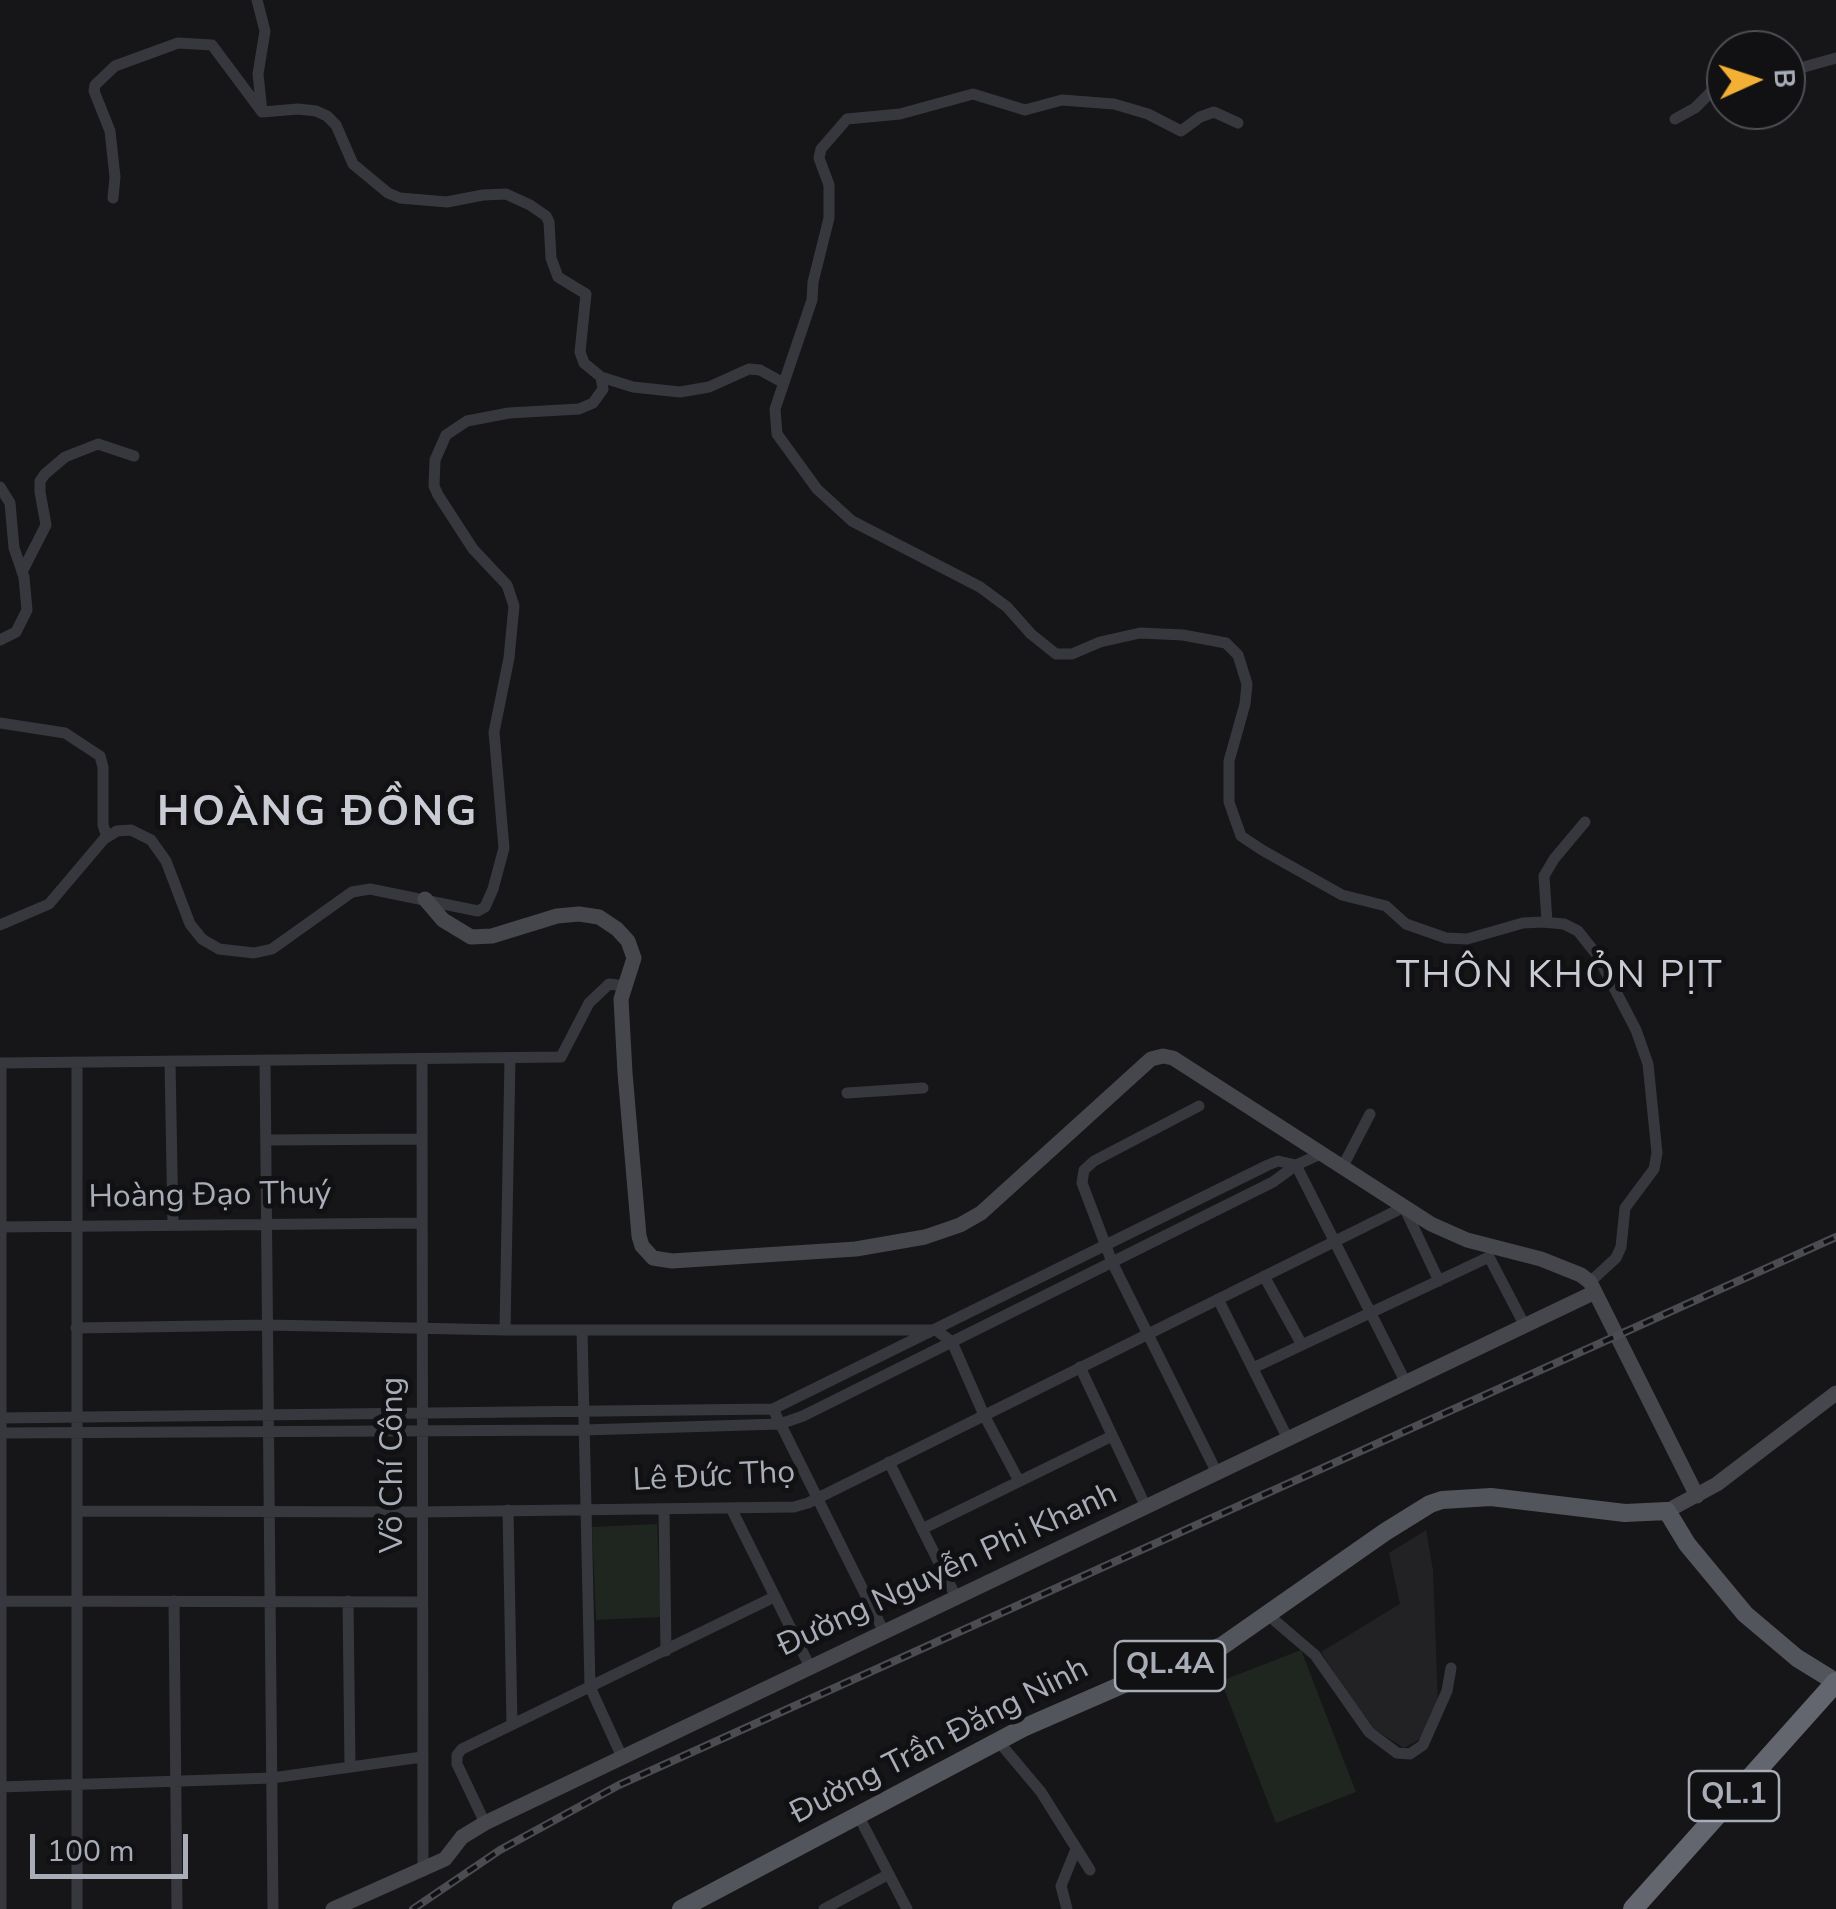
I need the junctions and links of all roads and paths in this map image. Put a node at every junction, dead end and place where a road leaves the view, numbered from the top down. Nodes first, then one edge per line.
1 (256, 0) edge
2 (1836, 58) edge
3 (1806, 66) edge
4 (1706, 97) edge
5 (262, 112) junction
6 (1675, 120) dead end
7 (1238, 124) dead end
8 (113, 198) dead end
9 (600, 377) junction
10 (782, 382) junction
11 (134, 456) dead end
12 (0, 487) edge
13 (22, 572) junction
14 (0, 640) edge
15 (0, 723) edge
16 (1585, 822) dead end
17 (107, 837) junction
18 (425, 898) junction
19 (1547, 922) junction
20 (0, 926) edge
21 (625, 986) junction
22 (422, 1058) junction
23 (510, 1058) junction
24 (265, 1060) junction
25 (170, 1061) junction
26 (77, 1062) junction
27 (1, 1063) edge
28 (922, 1088) dead end
29 (847, 1093) dead end
30 (1199, 1106) dead end
31 (1370, 1114) dead end
32 (421, 1139) junction
33 (266, 1140) junction
34 (1323, 1153) junction
35 (1296, 1165) junction
36 (1343, 1166) junction
37 (1404, 1207) junction
38 (421, 1223) junction
39 (267, 1224) junction
40 (173, 1225) junction
41 (77, 1226) junction
42 (1, 1227) edge
43 (1335, 1241) junction
44 (1106, 1246) junction
45 (1112, 1262) junction
46 (1264, 1276) junction
47 (1440, 1280) junction
48 (1593, 1287) junction
49 (1218, 1299) junction
50 (1372, 1313) junction
51 (268, 1325) junction
52 (1525, 1326) junction
53 (421, 1327) junction
54 (76, 1328) junction
55 (504, 1330) junction
56 (582, 1330) junction
57 (936, 1330) junction
58 (1149, 1333) junction
59 (952, 1342) junction
60 (1302, 1345) junction
61 (1080, 1368) junction
62 (1253, 1368) junction
63 (1406, 1383) junction
64 (1836, 1393) edge
65 (773, 1409) junction
66 (584, 1410) junction
67 (422, 1414) junction
68 (268, 1415) junction
69 (984, 1415) junction
70 (1, 1418) edge
71 (77, 1418) junction
72 (780, 1424) junction
73 (269, 1430) junction
74 (422, 1430) junction
75 (584, 1430) junction
76 (1, 1432) edge
77 (77, 1432) junction
78 (1112, 1436) junction
79 (1288, 1439) junction
80 (888, 1462) junction
81 (1217, 1473) junction
82 (1020, 1481) junction
83 (1697, 1496) junction
84 (816, 1498) junction
85 (1146, 1507) junction
86 (586, 1509) junction
87 (508, 1510) junction
88 (664, 1510) junction
89 (732, 1510) junction
90 (77, 1511) junction
91 (1667, 1511) junction
92 (270, 1512) junction
93 (420, 1512) junction
94 (922, 1529) junction
95 (774, 1597) junction
96 (956, 1597) junction
97 (0, 1601) edge
98 (76, 1601) junction
99 (174, 1601) junction
100 (271, 1601) junction
101 (348, 1602) junction
102 (422, 1602) junction
103 (1266, 1614) junction
104 (884, 1632) junction
105 (666, 1651) junction
106 (810, 1667) junction
107 (1451, 1668) dead end
108 (1836, 1682) edge
109 (590, 1688) junction
110 (512, 1725) junction
111 (999, 1742) junction
112 (422, 1757) junction
113 (622, 1757) junction
114 (350, 1767) junction
115 (272, 1778) junction
116 (176, 1781) junction
117 (77, 1784) junction
118 (0, 1786) edge
119 (858, 1815) junction
120 (484, 1823) junction
121 (1076, 1849) junction
122 (1090, 1870) dead end
123 (422, 1871) junction
124 (889, 1874) junction
125 (1, 1909) edge
126 (77, 1909) edge
127 (178, 1909) edge
128 (274, 1909) edge
129 (332, 1909) edge
130 (681, 1909) edge
131 (824, 1909) edge
132 (907, 1909) edge
133 (1068, 1909) edge
134 (1633, 1909) edge

1 - 5 street
2 - 3 street
4 - 6 street
5 - 8 street
5 - 9 street
7 - 10 street
9 - 10 street
9 - 18 street
10 - 19 street
11 - 13 street
12 - 13 street
13 - 14 street
15 - 17 street
16 - 19 street
17 - 18 street
17 - 20 street
18 - 21 street
19 - 48 street
21 - 23 street
21 - 34 street
22 - 23 street
22 - 24 street
22 - 32 street, Võ Chí Công
23 - 55 street
24 - 25 street
24 - 33 street
25 - 26 street
25 - 40 street
26 - 27 street
26 - 41 street
27 - 42 street
28 - 29 street
30 - 44 street
31 - 36 street
32 - 33 street
32 - 38 street, Võ Chí Công
33 - 39 street
34 - 35 street
34 - 36 street
35 - 43 street
35 - 44 street
35 - 45 street
36 - 37 street
37 - 43 street, Lê Đức Thọ
37 - 47 street
37 - 48 street
38 - 39 street, Hoàng Đạo Thuý
38 - 53 street, Võ Chí Công
39 - 40 street, Hoàng Đạo Thuý
39 - 51 street
40 - 41 street, Hoàng Đạo Thuý
41 - 42 street, Hoàng Đạo Thuý
41 - 54 street
42 - 70 street
43 - 46 street, Lê Đức Thọ
43 - 50 street
44 - 45 street
44 - 57 street
45 - 58 street
45 - 59 street
46 - 49 street, Lê Đức Thọ
46 - 60 street
47 - 50 street
47 - 52 street
48 - 52 street, Đường Nguyễn Phi Khanh
48 - 83 street
49 - 58 street, Lê Đức Thọ
49 - 62 street
50 - 60 street
50 - 63 street
51 - 53 street
51 - 54 street
51 - 68 street
52 - 63 street, Đường Nguyễn Phi Khanh
53 - 55 street
53 - 67 street, Võ Chí Công
54 - 71 street
55 - 56 street
56 - 57 street
56 - 66 street
57 - 59 street
57 - 65 street
58 - 61 street, Lê Đức Thọ
58 - 81 street
59 - 69 street
59 - 72 street
60 - 62 street
61 - 69 street, Lê Đức Thọ
61 - 78 street
62 - 79 street
63 - 79 street, Đường Nguyễn Phi Khanh
64 - 83 street
65 - 66 street
65 - 72 street
66 - 67 street
66 - 75 street
67 - 68 street
67 - 74 street, Võ Chí Công
68 - 71 street
68 - 73 street
69 - 80 street, Lê Đức Thọ
69 - 82 street
70 - 71 street
70 - 76 street
71 - 77 street
72 - 75 street
72 - 84 street
73 - 74 street
73 - 77 street
73 - 92 street
74 - 75 street
74 - 93 street, Võ Chí Công
75 - 86 street
76 - 77 street
76 - 97 street
77 - 90 street
78 - 82 street
78 - 85 street
79 - 81 street, Đường Nguyễn Phi Khanh
80 - 84 street, Lê Đức Thọ
80 - 94 street
81 - 85 street, Đường Nguyễn Phi Khanh
82 - 94 street
83 - 91 street
84 - 89 street, Lê Đức Thọ
84 - 104 street
85 - 96 street, Đường Nguyễn Phi Khanh
86 - 87 street, Lê Đức Thọ
86 - 88 street, Lê Đức Thọ
86 - 109 street
87 - 93 street, Lê Đức Thọ
87 - 110 street
88 - 89 street, Lê Đức Thọ
88 - 105 street
89 - 95 street
90 - 92 street, Lê Đức Thọ
90 - 98 street
91 - 103 main road, Đường Trần Đăng Ninh / QL.4A
91 - 108 main road
92 - 93 street, Lê Đức Thọ
92 - 100 street
93 - 102 street, Võ Chí Công
94 - 96 street
95 - 105 street
95 - 106 street
96 - 104 street, Đường Nguyễn Phi Khanh
97 - 98 street
97 - 118 street
98 - 99 street
98 - 117 street
99 - 100 street
99 - 116 street
100 - 101 street
100 - 115 street
101 - 102 street
101 - 114 street
102 - 112 street, Võ Chí Công
103 - 107 street
103 - 111 main road, Đường Trần Đăng Ninh / QL.4A
104 - 106 street, Đường Nguyễn Phi Khanh
105 - 109 street
106 - 113 street, Đường Nguyễn Phi Khanh
108 - 134 highway, QL.1
109 - 110 street
109 - 113 street
110 - 120 street
111 - 119 main road, Đường Trần Đăng Ninh / QL.4A
111 - 121 street
112 - 114 street
112 - 123 street, Võ Chí Công
113 - 120 street, Đường Nguyễn Phi Khanh
114 - 115 street
115 - 116 street
115 - 128 street
116 - 117 street
116 - 127 street
117 - 118 street
117 - 126 street
118 - 125 street
119 - 124 street
119 - 130 main road, Đường Trần Đăng Ninh / QL.4A
120 - 123 street, Đường Nguyễn Phi Khanh
121 - 122 street
121 - 133 street
123 - 129 street, Đường Nguyễn Phi Khanh
124 - 131 street
124 - 132 street

